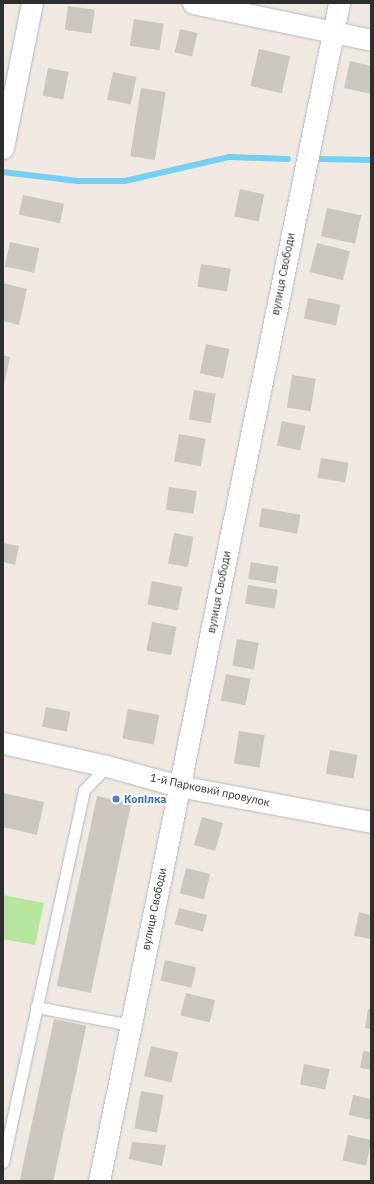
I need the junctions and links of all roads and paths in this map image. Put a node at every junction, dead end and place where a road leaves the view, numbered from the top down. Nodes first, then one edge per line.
1 (32, 3) edge
2 (193, 3) edge
3 (339, 3) edge
4 (332, 32) junction
5 (371, 40) edge
6 (3, 148) edge
7 (3, 743) edge
8 (107, 766) junction
9 (179, 786) junction
10 (371, 822) edge
11 (36, 1007) junction
12 (130, 1025) junction
13 (3, 1162) edge
14 (99, 1181) edge

1 - 6 street
2 - 4 street
3 - 4 street, вулиця Свободи
4 - 5 street
4 - 9 street, вулиця Свободи
7 - 8 street, 1-й Парковий провулок
8 - 9 street, 1-й Парковий провулок
8 - 11 lane
9 - 10 street, 1-й Парковий провулок
9 - 12 street, вулиця Свободи
11 - 12 lane
11 - 13 lane
12 - 14 street, вулиця Свободи

